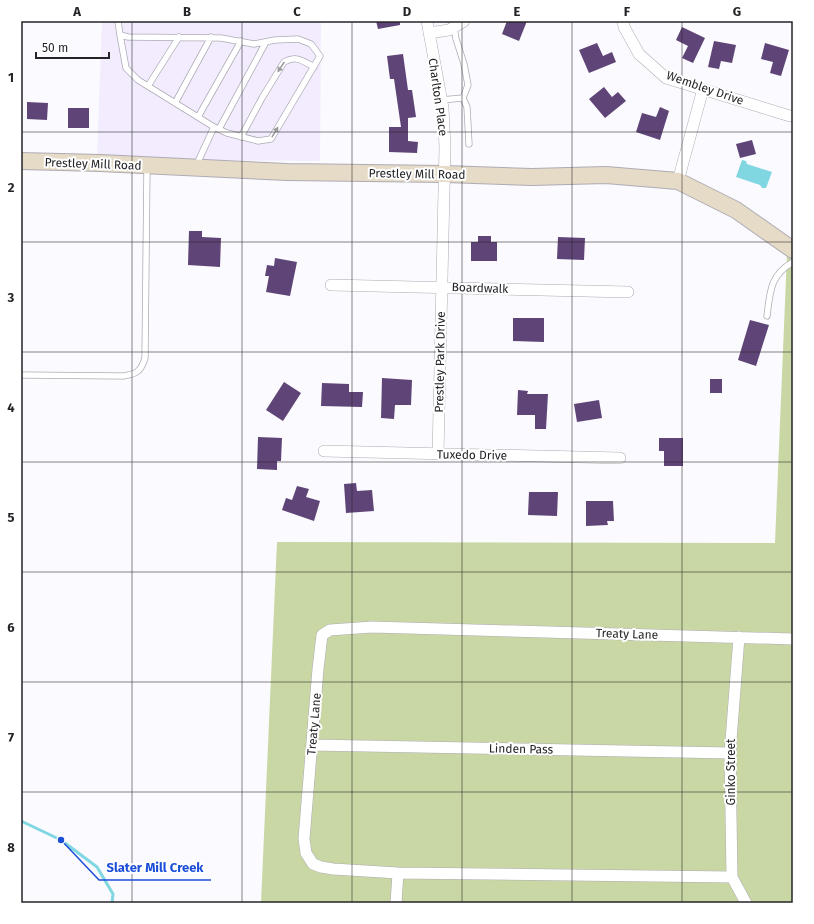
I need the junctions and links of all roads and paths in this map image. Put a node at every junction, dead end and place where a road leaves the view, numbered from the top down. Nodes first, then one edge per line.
1 (118, 21) edge
2 (427, 21) edge
3 (464, 21) edge
4 (623, 21) edge
5 (454, 27) junction
6 (429, 33) junction
7 (120, 35) junction
8 (179, 37) junction
9 (211, 37) junction
10 (241, 41) junction
11 (266, 42) junction
12 (314, 67) junction
13 (148, 86) junction
14 (703, 89) junction
15 (463, 98) junction
16 (441, 100) junction
17 (175, 103) junction
18 (790, 116) dead end
19 (198, 117) junction
20 (216, 128) junction
21 (241, 137) junction
22 (469, 144) dead end
23 (21, 162) edge
24 (147, 166) junction
25 (195, 168) junction
26 (445, 174) junction
27 (678, 181) junction
28 (793, 250) edge
29 (793, 262) edge
30 (331, 285) dead end
31 (442, 287) junction
32 (628, 292) dead end
33 (767, 316) dead end
34 (21, 375) edge
35 (324, 451) dead end
36 (438, 454) junction
37 (620, 458) dead end
38 (739, 637) junction
39 (793, 639) edge
40 (312, 745) junction
41 (730, 753) junction
42 (398, 873) junction
43 (732, 876) junction
44 (396, 903) edge
45 (746, 903) edge

1 - 7 lane
2 - 6 street, Charlton Place
3 - 5 street
4 - 14 street, Wembley Drive
5 - 6 street
5 - 15 lane
6 - 16 street, Charlton Place
7 - 8 lane
7 - 13 lane
8 - 9 lane
8 - 13 lane
9 - 10 lane
9 - 17 lane
10 - 11 lane
10 - 19 lane
11 - 12 lane
11 - 20 lane
21 -> 12 lane
12 -> 21 lane
13 - 17 lane
14 - 18 street, Wembley Drive
14 - 27 street
15 - 16 lane
15 - 22 lane
16 - 26 street, Charlton Place
17 - 19 lane
19 - 20 lane
20 - 21 lane
20 - 25 lane
23 - 24 street, Prestley Mill Road
24 - 25 street, Prestley Mill Road
24 - 34 lane
25 - 26 street, Prestley Mill Road
26 - 27 street, Prestley Mill Road
26 - 31 street, Prestley Park Drive
27 - 28 street, Prestley Mill Road
29 - 33 lane
30 - 31 street, Boardwalk
31 - 32 street, Boardwalk
31 - 36 street, Prestley Park Drive
35 - 36 street, Tuxedo Drive
36 - 37 street, Tuxedo Drive
38 - 39 street, Treaty Lane
38 - 40 street, Treaty Lane
38 - 41 street, Ginko Street
40 - 41 street, Linden Pass
40 - 42 street, Treaty Lane
41 - 43 street, Ginko Street
42 - 43 street, Treaty Lane
42 - 44 street
43 - 45 street, Ginko Street

